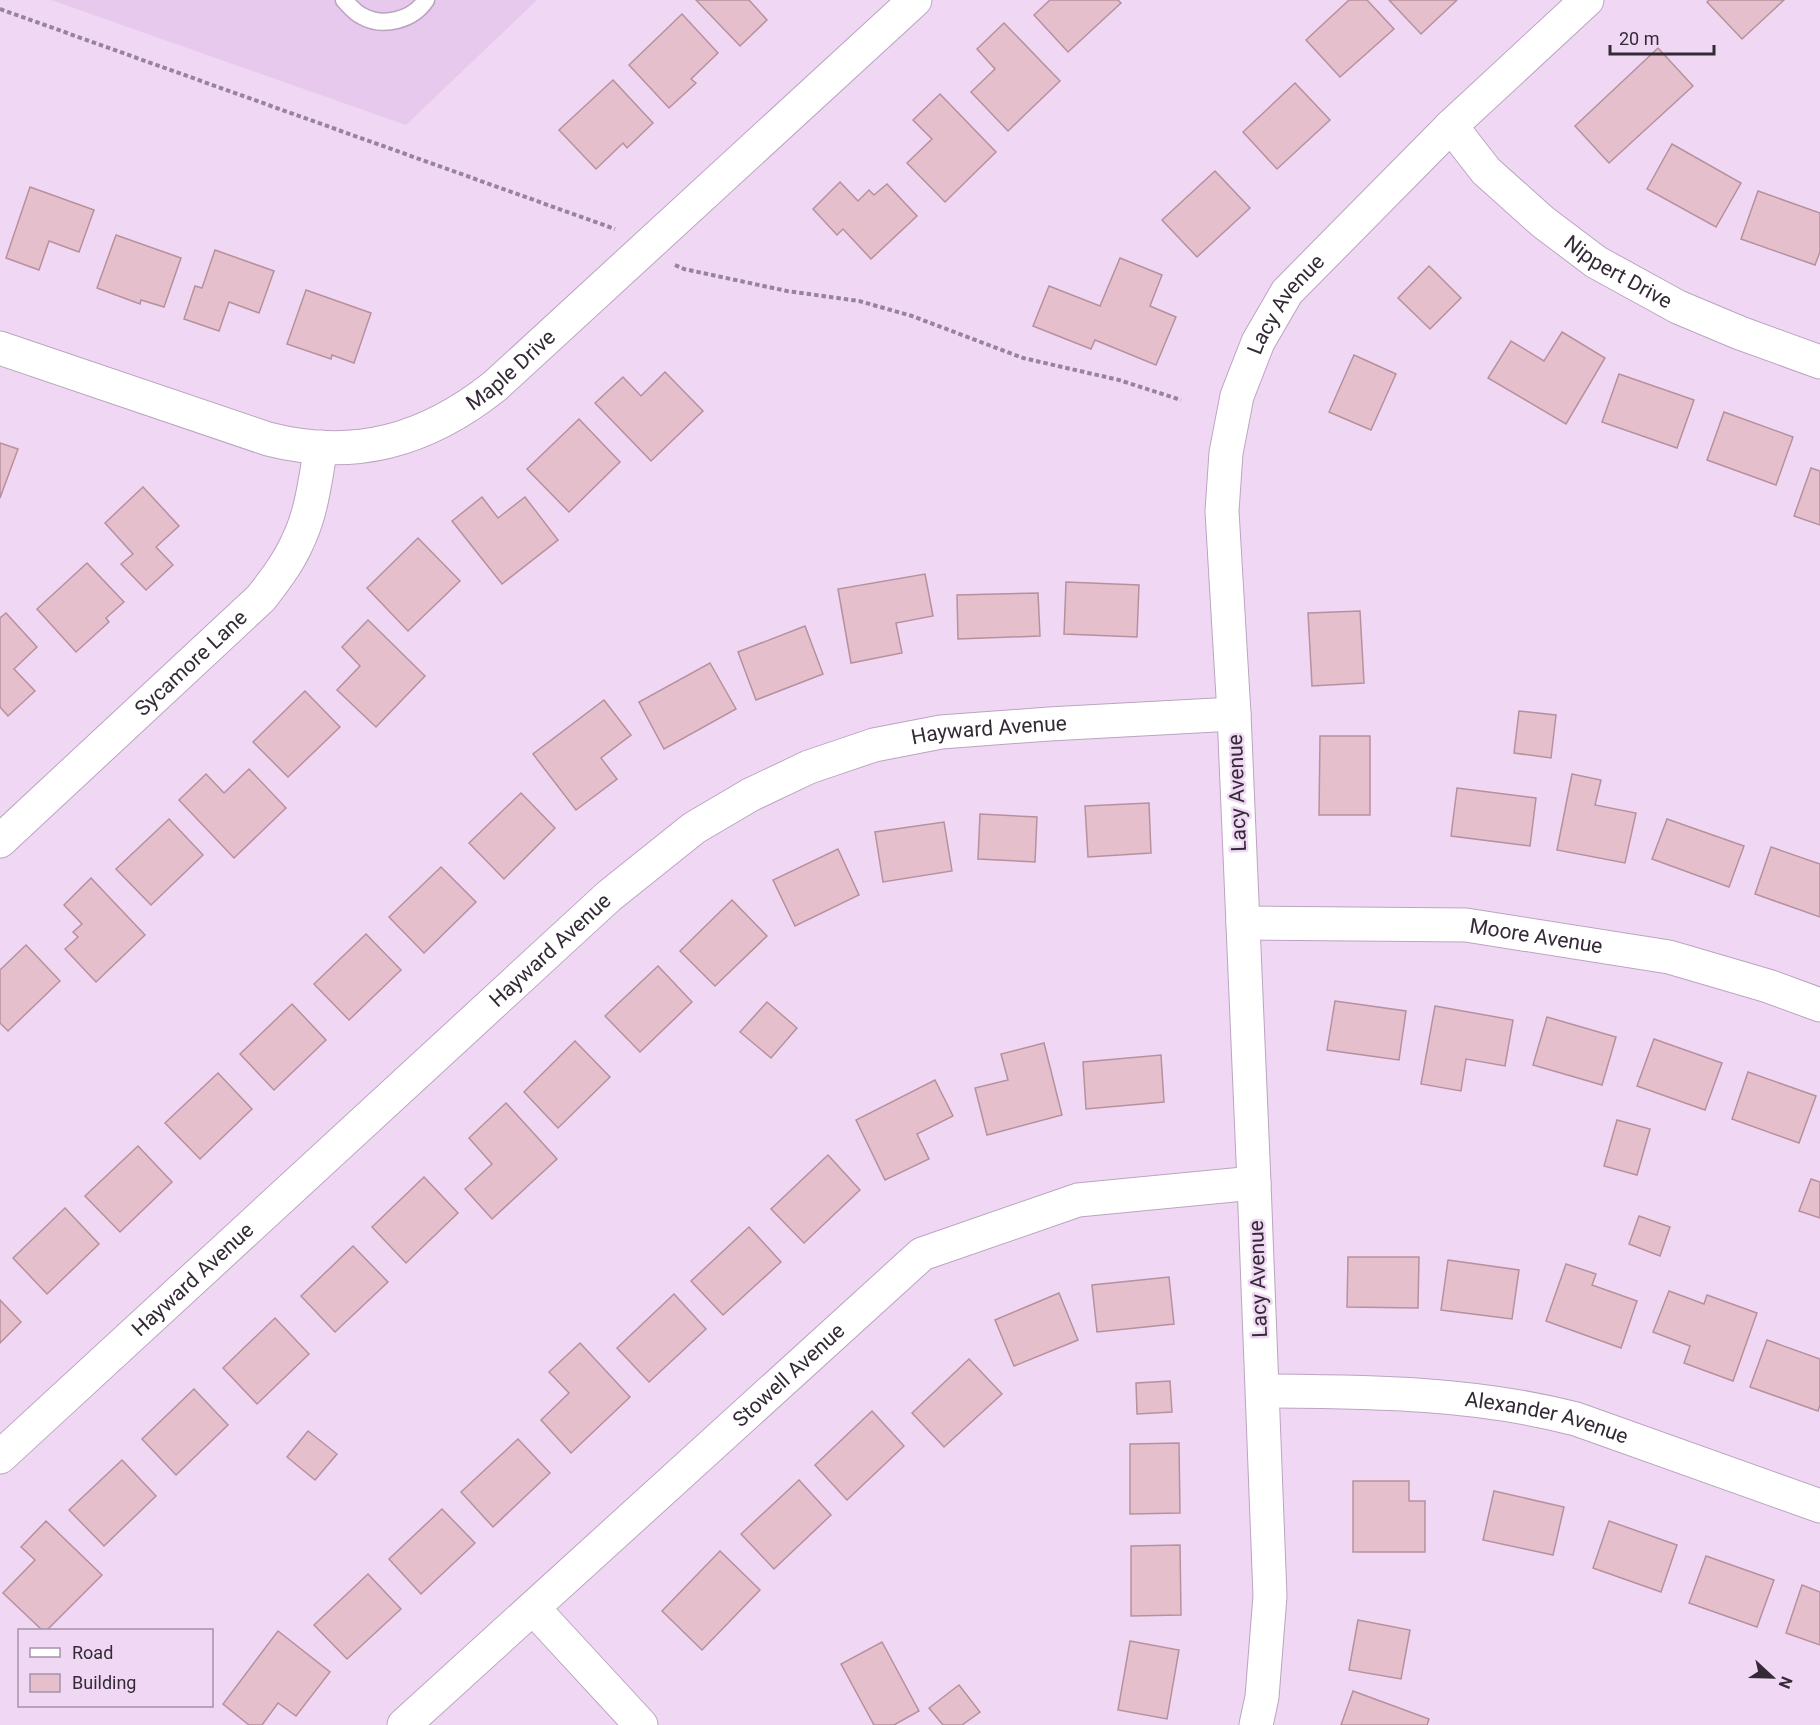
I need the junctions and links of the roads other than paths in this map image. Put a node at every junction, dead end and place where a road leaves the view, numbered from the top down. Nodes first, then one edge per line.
1 (344, 0) edge
2 (426, 0) edge
3 (915, 0) edge
4 (1587, 0) edge
5 (1451, 126) junction
6 (0, 348) edge
7 (1820, 362) edge
8 (321, 447) junction
9 (1234, 714) junction
10 (0, 840) edge
11 (1243, 923) junction
12 (1820, 1005) edge
13 (1254, 1183) junction
14 (1263, 1391) junction
15 (0, 1457) edge
16 (1820, 1506) edge
17 (534, 1609) junction
18 (404, 1725) edge
19 (641, 1725) edge
20 (1256, 1725) edge

1 - 2 lane
3 - 8 street, Maple Drive
4 - 5 street, Lacy Avenue
5 - 7 street, Nippert Drive
5 - 9 street, Lacy Avenue
6 - 8 street, Maple Drive
8 - 10 street, Sycamore Lane
9 - 11 street, Lacy Avenue
9 - 15 street, Hayward Avenue
11 - 12 street, Moore Avenue
11 - 13 street, Lacy Avenue
13 - 14 street, Lacy Avenue
13 - 17 street, Stowell Avenue
14 - 16 street, Alexander Avenue
14 - 20 street, Lacy Avenue
17 - 18 street, Stowell Avenue
17 - 19 street

